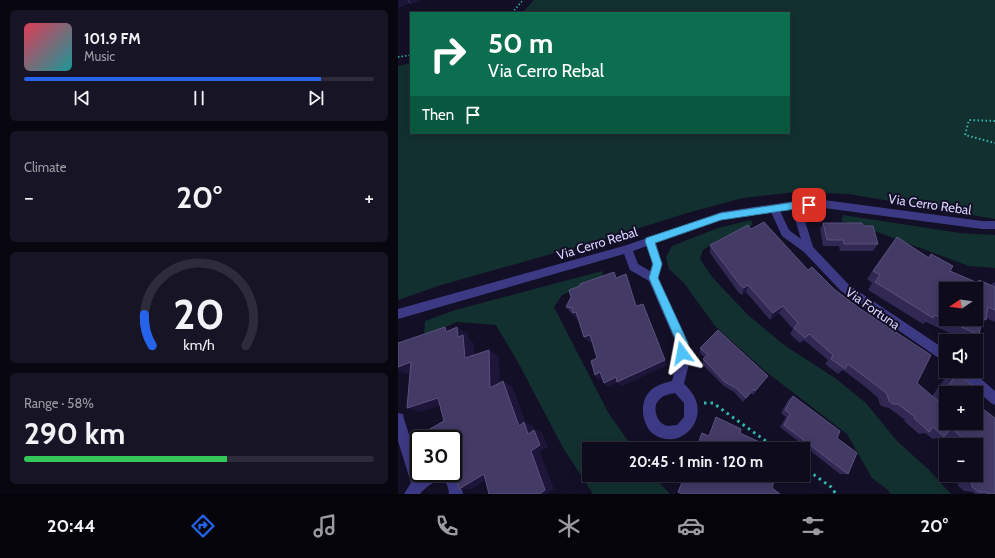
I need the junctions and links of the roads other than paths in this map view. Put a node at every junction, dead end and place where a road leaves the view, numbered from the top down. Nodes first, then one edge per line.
1 (795, 205) junction
2 (774, 208) junction
3 (995, 225) edge
4 (650, 241) junction
5 (627, 249) junction
6 (808, 250) junction
7 (653, 278) junction
8 (398, 314) edge
9 (939, 352) edge
10 (971, 378) edge
11 (677, 386) junction
12 (995, 398) edge
13 (398, 419) edge
14 (415, 489) edge
15 (456, 494) edge

1 - 2 street, Via Cerro Rebal
1 - 3 street, Via Cerro Rebal
1 - 6 street
2 - 4 street, Via Cerro Rebal
2 - 6 street, Via Fortuna
4 - 5 street, Via Cerro Rebal
4 - 7 street
5 - 7 street
5 - 8 street, Via Cerro Rebal
6 - 9 street, Via Fortuna
7 - 11 street
10 - 12 street
11 - 11 street
13 - 14 street
14 - 15 street

